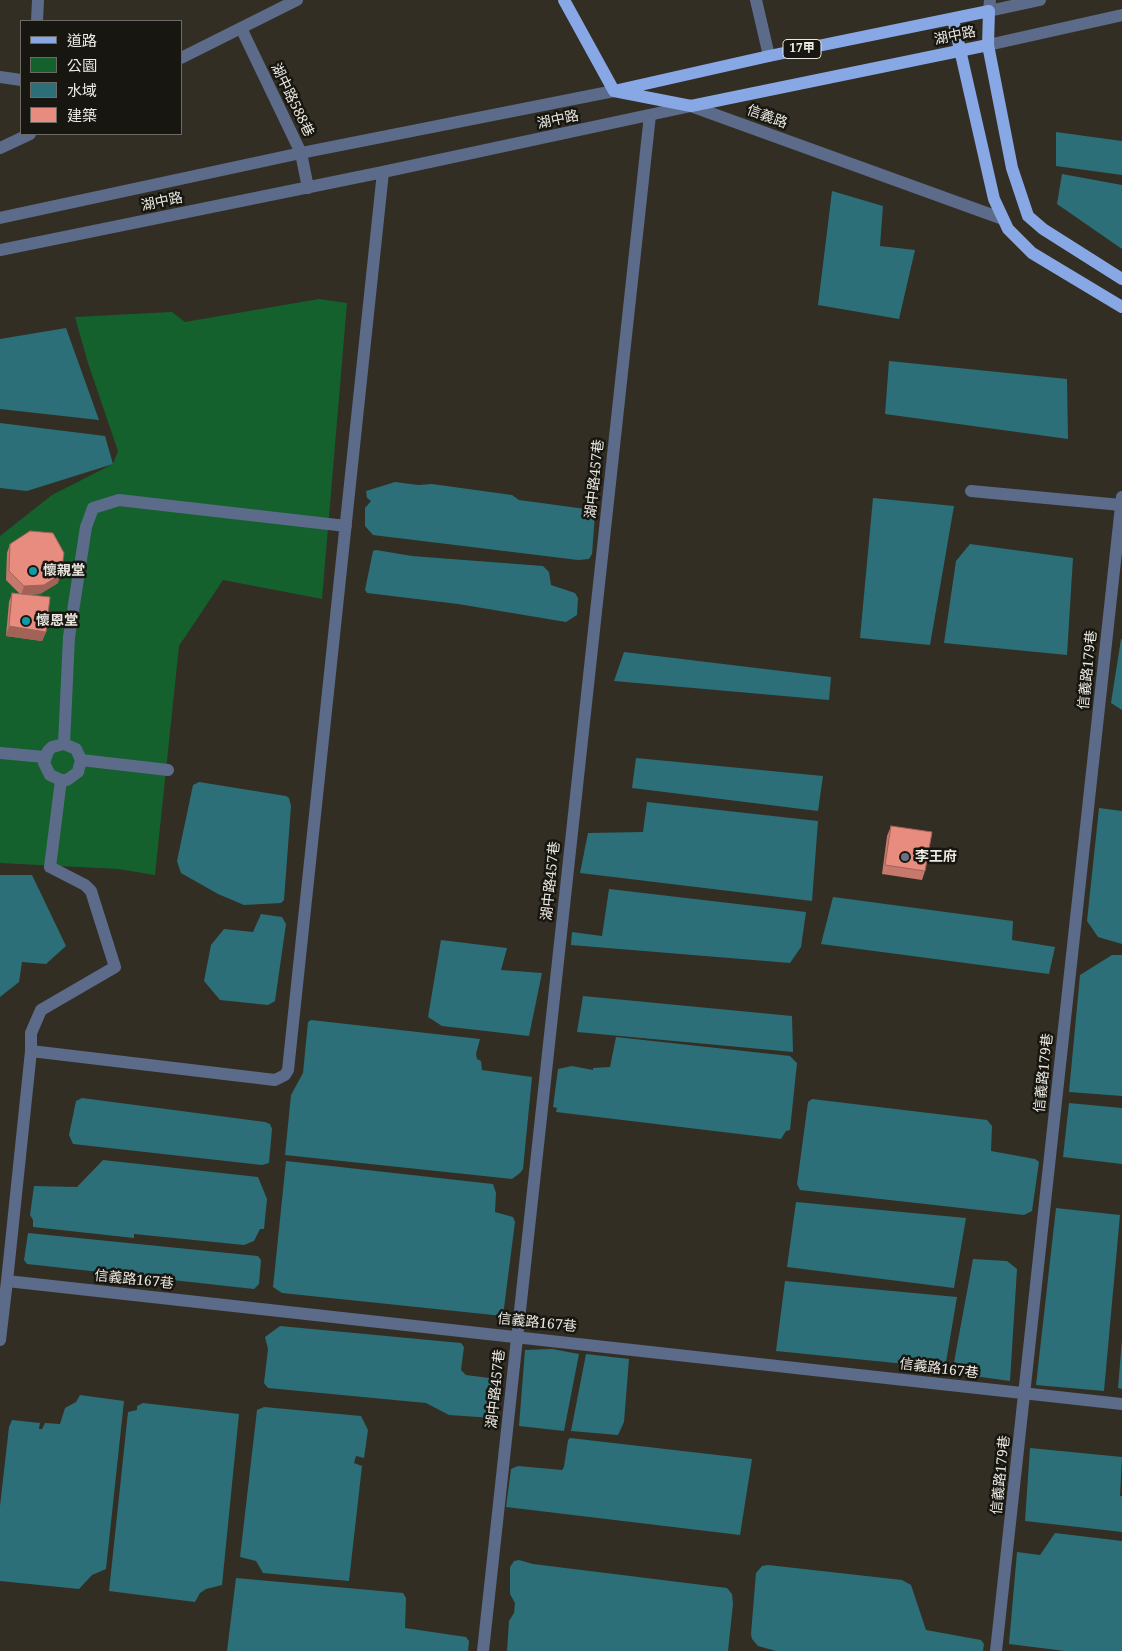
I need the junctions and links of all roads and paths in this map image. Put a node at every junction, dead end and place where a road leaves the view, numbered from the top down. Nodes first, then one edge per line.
1 (38, 0) edge
2 (295, 0) edge
3 (564, 0) edge
4 (756, 0) edge
5 (1040, 0) edge
6 (990, 5) edge
7 (1122, 15) edge
8 (953, 19) junction
9 (37, 20) edge
10 (241, 28) junction
11 (988, 45) junction
12 (962, 50) junction
13 (769, 56) junction
14 (182, 58) edge
15 (0, 77) edge
16 (20, 80) edge
17 (614, 91) junction
18 (691, 106) junction
19 (650, 115) junction
20 (28, 135) edge
21 (0, 148) edge
22 (301, 153) junction
23 (383, 172) junction
24 (308, 188) junction
25 (0, 218) edge
26 (1003, 219) junction
27 (0, 250) edge
28 (1122, 279) edge
29 (1122, 307) edge
30 (971, 491) dead end
31 (1122, 501) edge
32 (346, 526) junction
33 (64, 744) junction
34 (0, 753) edge
35 (45, 757) junction
36 (81, 760) junction
37 (168, 770) dead end
38 (61, 780) junction
39 (31, 1051) junction
40 (7, 1281) junction
41 (516, 1336) junction
42 (0, 1340) edge
43 (1025, 1394) junction
44 (1122, 1404) edge
45 (483, 1651) edge
46 (996, 1651) edge

1 - 9 street
2 - 10 street
3 - 17 main road
4 - 13 street
5 - 6 street, 湖中路
6 - 8 main road, 湖中路 / 17甲
6 - 11 main road
7 - 11 street, 湖中路
8 - 12 main road
8 - 13 main road, 湖中路 / 17甲
10 - 14 street
10 - 22 street, 湖中路588巷
11 - 12 main road, 湖中路 / 17甲
11 - 28 main road
12 - 18 main road, 湖中路 / 17甲
12 - 26 main road
13 - 17 main road, 湖中路 / 17甲
15 - 16 street
17 - 18 main road, 信義路 / 17甲
17 - 22 street, 湖中路
18 - 19 street, 湖中路
18 - 26 street, 信義路
19 - 23 street, 湖中路
19 - 41 street, 湖中路457巷
20 - 21 street
22 - 24 street, 湖中路588巷
22 - 25 street, 湖中路
23 - 24 street, 湖中路
23 - 32 street
24 - 27 street, 湖中路
26 - 29 main road
30 - 31 street
31 - 43 street, 信義路179巷
32 - 33 street
32 - 39 street
33 - 35 street
33 - 36 street
34 - 35 street
35 - 38 street
36 - 37 street
36 - 38 street
38 - 39 street
39 - 40 street
40 - 41 street, 信義路167巷
40 - 42 street
41 - 43 street, 信義路167巷
41 - 45 street, 湖中路457巷
43 - 44 street, 信義路167巷
43 - 46 street, 信義路179巷

